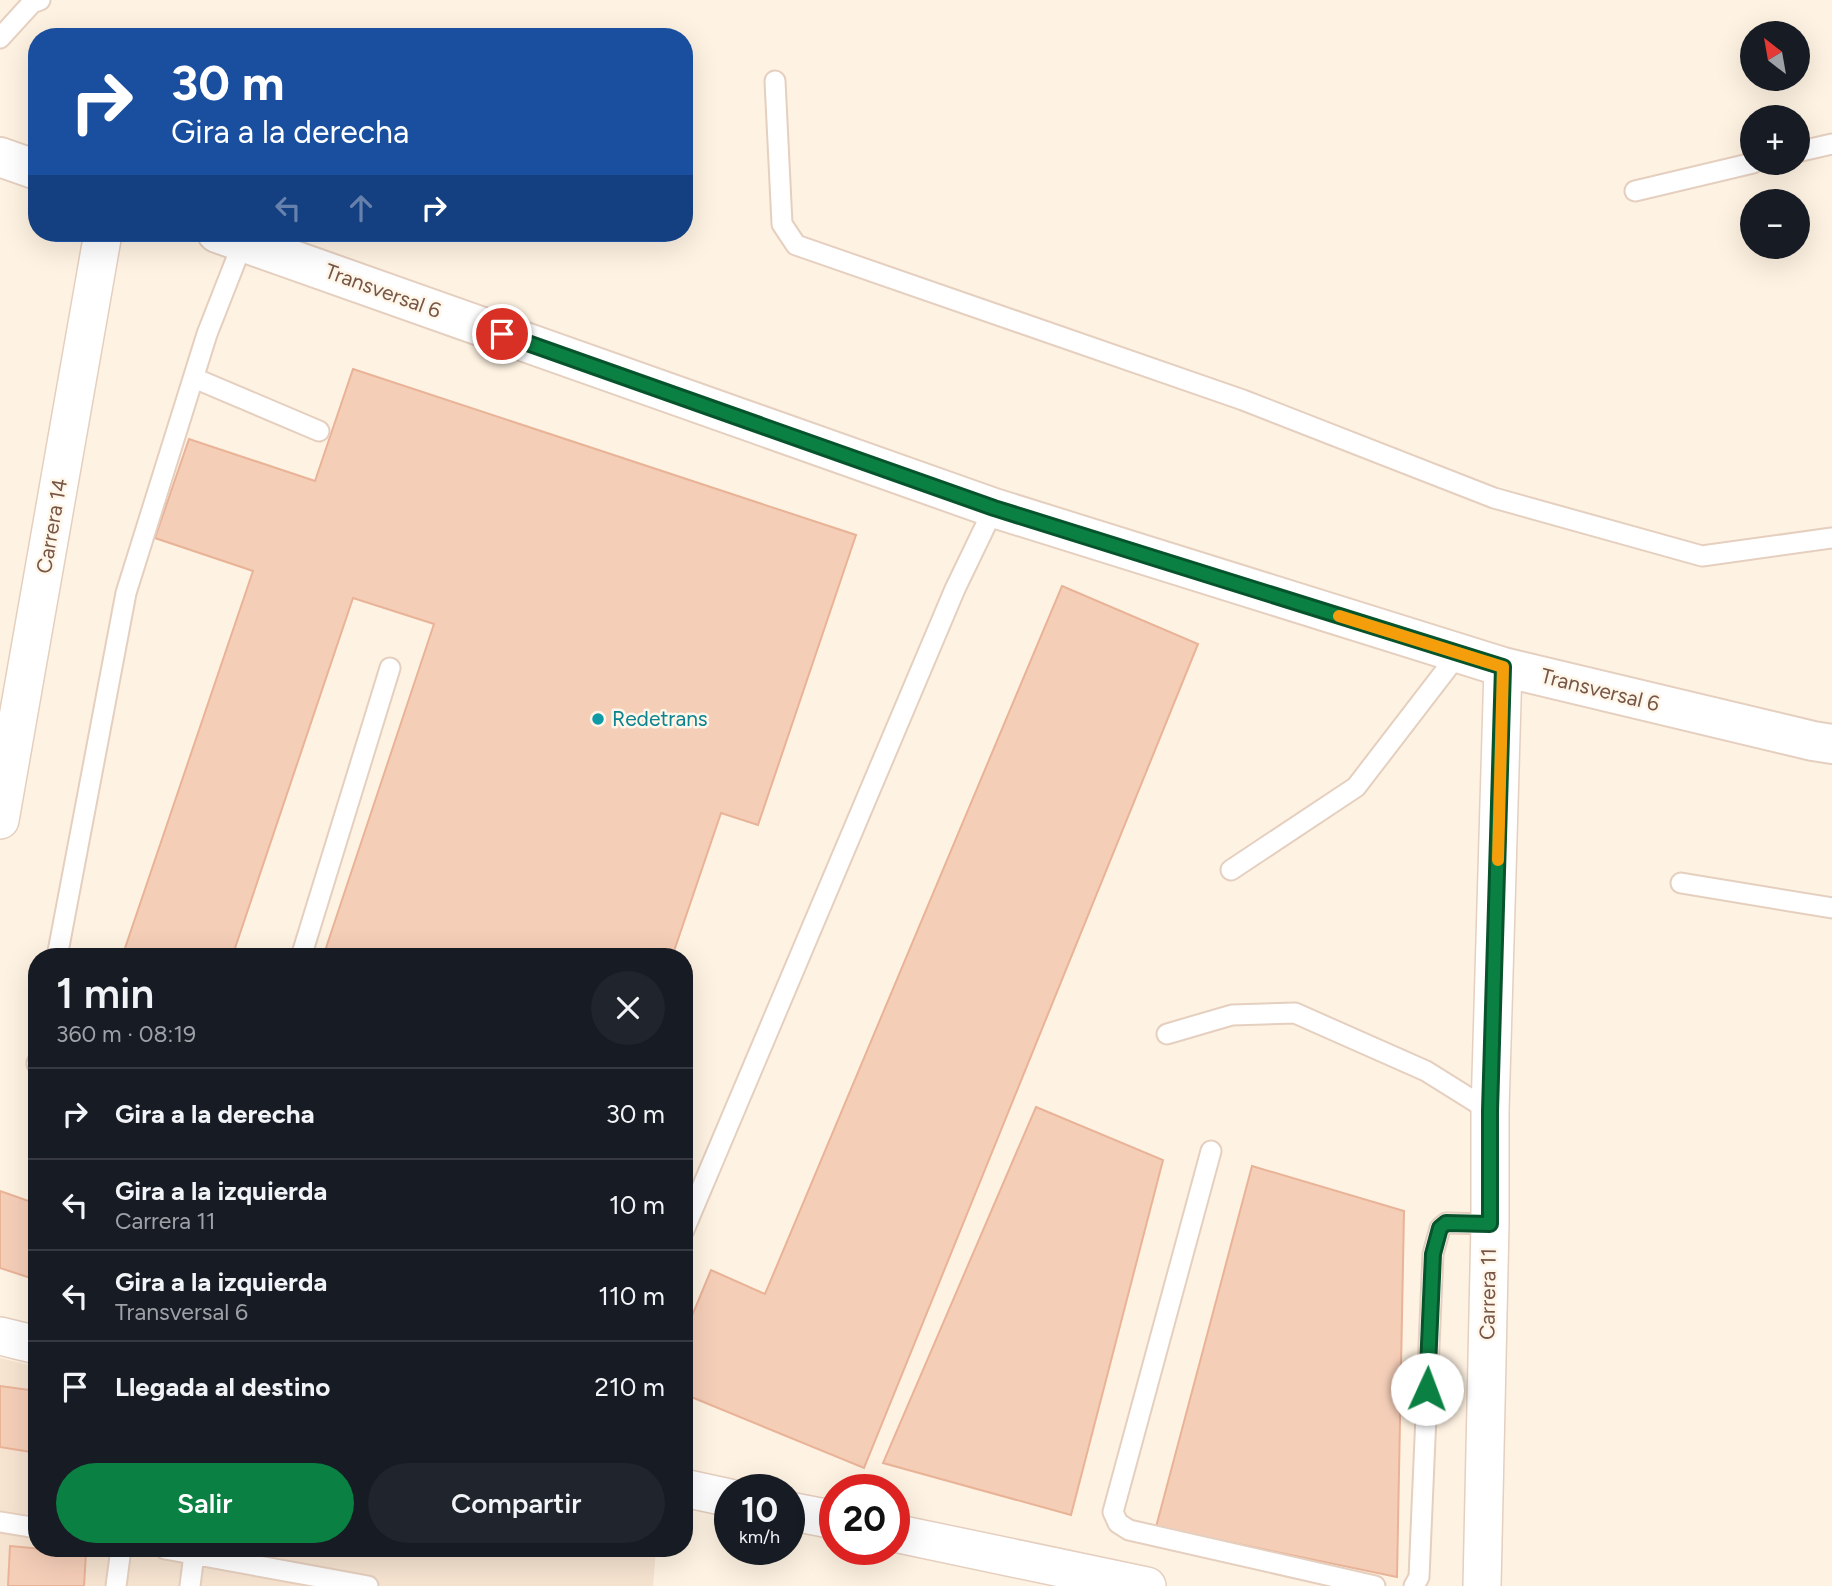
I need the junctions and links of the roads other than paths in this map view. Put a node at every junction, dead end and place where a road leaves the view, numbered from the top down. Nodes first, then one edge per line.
1 (40, 0) edge
2 (0, 38) edge
3 (775, 81) dead end
4 (1832, 144) edge
5 (1810, 149) edge
6 (0, 157) edge
7 (1740, 166) edge
8 (28, 167) edge
9 (1635, 191) dead end
10 (101, 242) edge
11 (229, 242) edge
12 (244, 242) edge
13 (194, 378) junction
14 (319, 431) dead end
15 (994, 508) junction
16 (1832, 538) edge
17 (1459, 653) junction
18 (1503, 667) junction
19 (390, 668) dead end
20 (1832, 744) edge
21 (0, 820) edge
22 (1231, 870) dead end
23 (1681, 883) dead end
24 (1832, 908) edge
25 (59, 948) edge
26 (304, 948) edge
27 (1167, 1034) dead end
28 (1490, 1111) junction
29 (1211, 1151) dead end
30 (693, 1209) edge
31 (1490, 1224) junction
32 (0, 1336) edge
33 (28, 1343) edge
34 (693, 1490) edge
35 (714, 1495) edge
36 (0, 1522) edge
37 (28, 1527) edge
38 (910, 1536) edge
39 (120, 1557) edge
40 (194, 1557) edge
41 (210, 1557) edge
42 (116, 1586) edge
43 (190, 1586) edge
44 (368, 1586) edge
45 (1147, 1586) edge
46 (1375, 1586) edge
47 (1414, 1586) edge
48 (1482, 1586) edge

1 - 2 lane
3 - 16 lane
4 - 5 lane
6 - 8 street
7 - 9 lane
10 - 21 street, Carrera 14
11 - 13 lane
12 - 15 street, Transversal 6
13 - 14 lane
13 - 25 lane
15 - 17 street, Transversal 6
15 - 30 lane
17 - 18 street, Transversal 6
17 - 22 lane
18 - 20 street, Transversal 6
18 - 28 street, Carrera 11
19 - 26 lane
23 - 24 lane
27 - 28 lane
28 - 31 street, Carrera 11
29 - 46 lane
31 - 47 lane
31 - 48 street, Carrera 11
32 - 33 street
34 - 35 street
36 - 37 lane
38 - 45 street
39 - 42 lane
40 - 43 lane
41 - 44 lane

